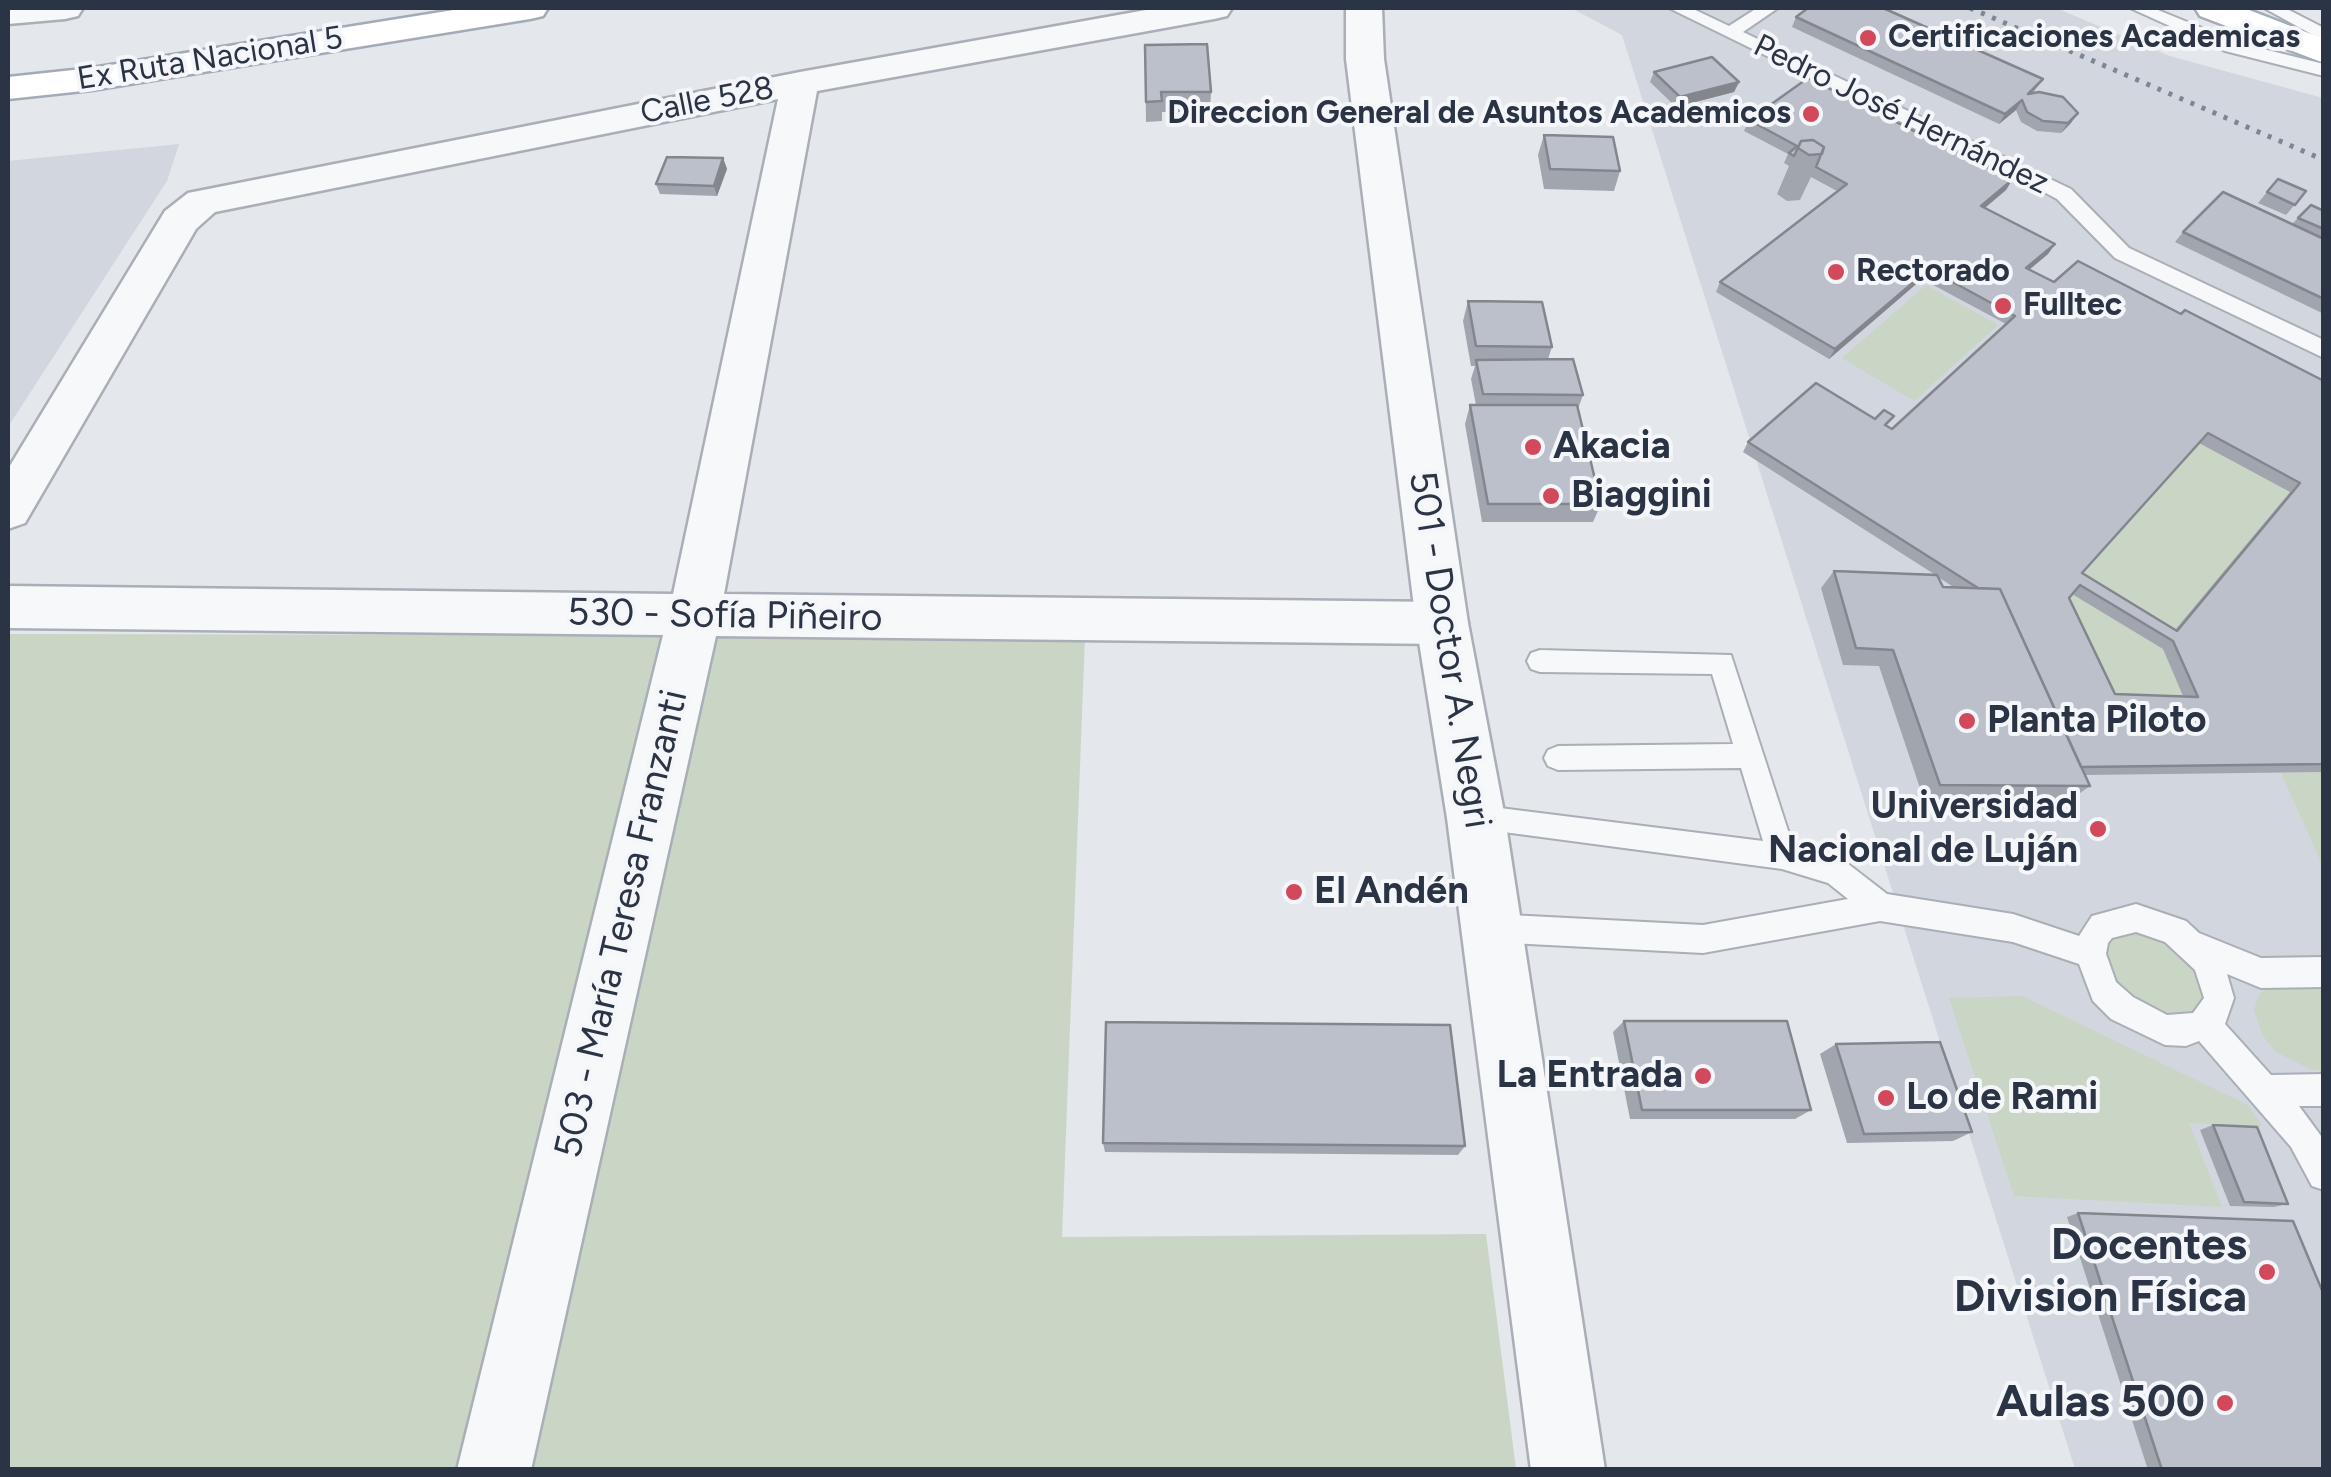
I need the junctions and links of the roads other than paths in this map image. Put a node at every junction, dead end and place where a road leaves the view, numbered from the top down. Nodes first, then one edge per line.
1 (65, 8) edge
2 (530, 8) edge
3 (1214, 8) edge
4 (1364, 8) edge
5 (1678, 8) edge
6 (1769, 8) edge
7 (2139, 8) edge
8 (2212, 8) edge
9 (2273, 8) edge
10 (8, 13) edge
11 (1730, 33) junction
12 (2324, 36) edge
13 (2324, 52) edge
14 (2324, 70) edge
15 (800, 82) junction
16 (8, 88) edge
17 (2324, 350) edge
18 (8, 510) edge
19 (8, 607) edge
20 (694, 616) junction
21 (1442, 623) junction
22 (1540, 661) dead end
23 (1750, 756) junction
24 (1558, 758) dead end
25 (1476, 818) junction
26 (1782, 856) junction
27 (1880, 907) junction
28 (1490, 928) junction
29 (2194, 946) junction
30 (2090, 954) junction
31 (2324, 972) edge
32 (2204, 1024) junction
33 (2324, 1090) edge
34 (2264, 1091) junction
35 (2324, 1174) edge
36 (494, 1470) edge
37 (1568, 1470) edge

1 - 10 street
2 - 16 main road, Ex Ruta Nacional 5
3 - 15 street, Calle 528
4 - 21 street, 501 - Doctor A. Negri
5 - 11 lane, Pedro José Hernández
6 - 11 lane
7 - 14 lane
8 - 13 main road
9 - 12 lane
11 - 17 lane, Pedro José Hernández
15 - 18 street, Calle 528
15 - 20 street, 503 - María Teresa Franzanti
19 - 20 street, 530 - Sofía Piñeiro
20 - 21 street, 530 - Sofía Piñeiro
20 - 36 street, 503 - María Teresa Franzanti
21 - 25 street, 501 - Doctor A. Negri
22 - 23 lane
23 - 24 lane
23 - 26 lane
25 - 26 lane
25 - 28 street, 501 - Doctor A. Negri
26 - 27 lane
27 - 28 lane
27 - 30 lane
28 - 37 street, 501 - Doctor A. Negri
29 - 30 lane
29 - 31 lane
29 - 32 lane
30 - 32 lane
32 - 34 lane
33 - 34 lane
34 - 35 lane

